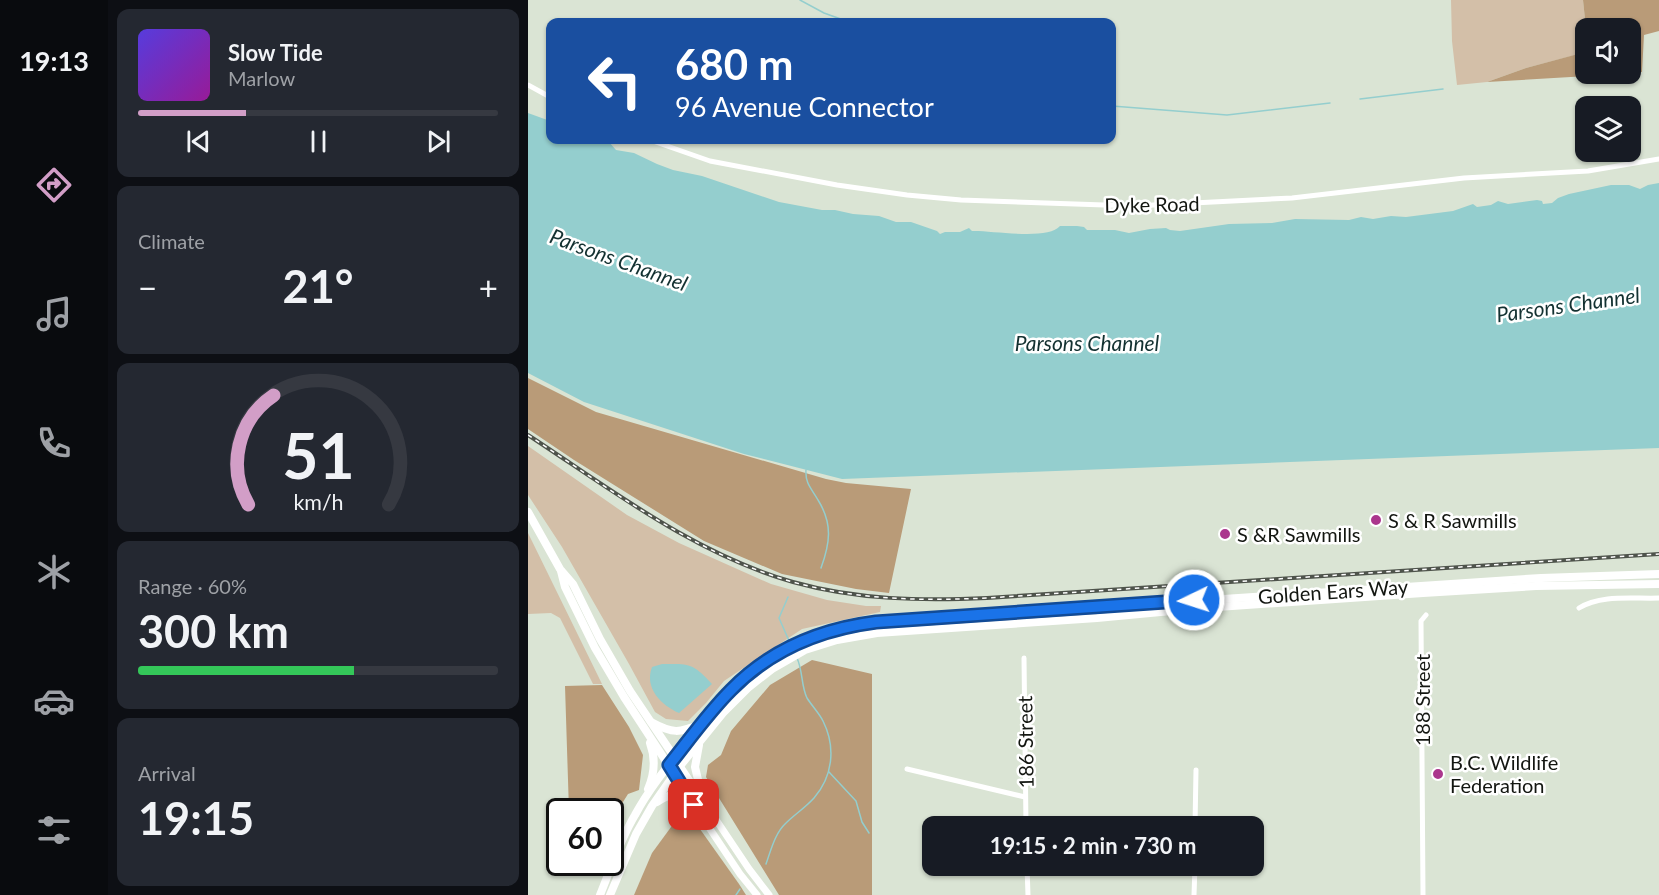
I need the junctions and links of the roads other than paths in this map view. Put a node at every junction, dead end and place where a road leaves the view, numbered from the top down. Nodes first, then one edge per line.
1 (528, 85) edge
2 (546, 95) edge
3 (660, 144) edge
4 (1659, 159) edge
5 (528, 512) edge
6 (1659, 574) edge
7 (1659, 584) edge
8 (1659, 598) edge
9 (1578, 608) dead end
10 (1426, 615) dead end
11 (1024, 658) dead end
12 (702, 724) junction
13 (648, 725) junction
14 (700, 743) junction
15 (672, 762) junction
16 (680, 766) junction
17 (907, 769) dead end
18 (1196, 770) dead end
19 (674, 775) junction
20 (1025, 797) junction
21 (644, 800) junction
22 (703, 801) junction
23 (694, 805) junction
24 (652, 806) junction
25 (1026, 816) edge
26 (1195, 816) edge
27 (1027, 876) edge
28 (1195, 876) edge
29 (600, 895) edge
30 (610, 895) edge
31 (757, 895) edge
32 (769, 895) edge
33 (1028, 895) edge
34 (1194, 895) edge
35 (1423, 895) edge

1 - 2 street
3 - 4 street, Dyke Road
5 - 13 main road
6 - 12 main road, Golden Ears Way
7 - 14 main road, Golden Ears Way
8 - 9 street
10 - 35 street, 188 Street
11 - 20 street, 186 Street
12 - 13 main road
12 - 15 main road, Golden Ears Way
13 - 15 main road
13 - 21 main road
14 - 16 main road, Golden Ears Way
14 - 22 main road
15 - 16 main road
15 - 19 main road
15 - 21 main road, Golden Ears Way
16 - 19 main road, Golden Ears Way
16 - 22 main road
17 - 20 street
18 - 26 street
19 - 23 main road
19 - 24 main road, Golden Ears Way
20 - 25 street, 186 Street
21 - 29 main road, Golden Ears Way
22 - 32 main road
23 - 24 main road
23 - 31 main road
24 - 30 main road, Golden Ears Way
27 - 33 street
28 - 34 street

